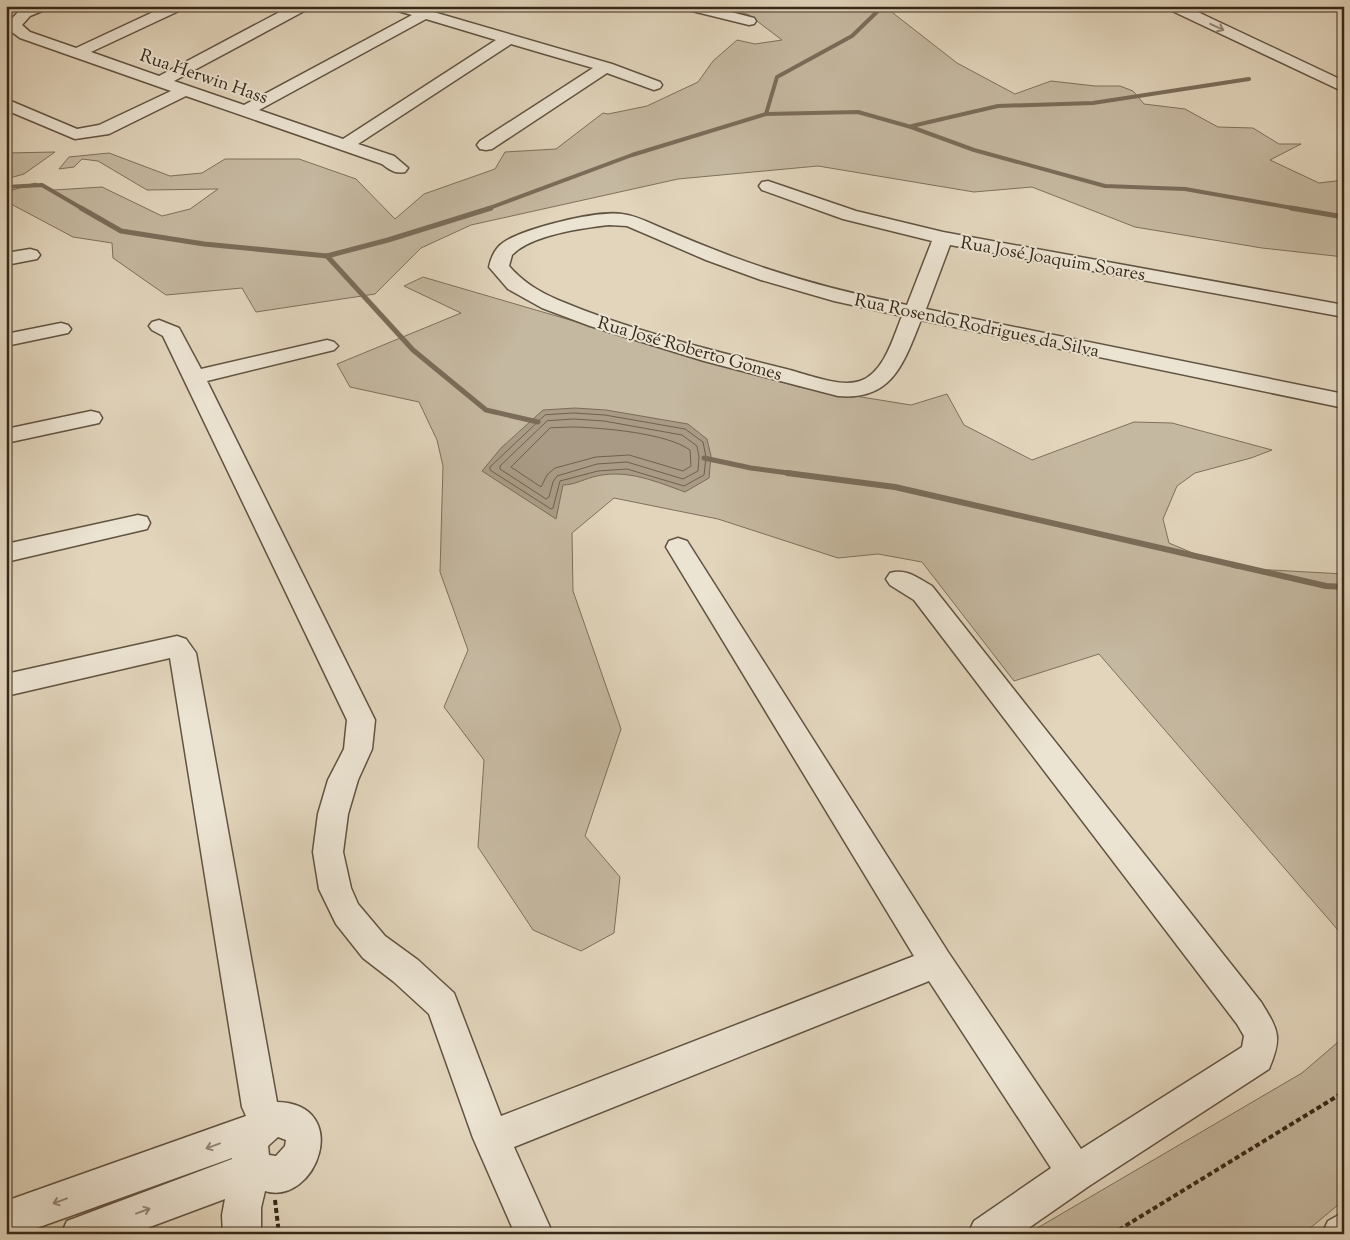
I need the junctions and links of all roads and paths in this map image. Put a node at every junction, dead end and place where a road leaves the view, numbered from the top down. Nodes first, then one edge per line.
1 (42, 6) edge
2 (178, 6) edge
3 (303, 6) edge
4 (396, 6) edge
5 (689, 6) edge
6 (1173, 6) edge
7 (1200, 6) edge
8 (425, 14) junction
9 (749, 21) dead end
10 (508, 39) junction
11 (77, 53) junction
12 (606, 68) junction
13 (1344, 71) edge
14 (160, 82) junction
15 (654, 85) dead end
16 (1344, 87) edge
17 (185, 90) junction
18 (6, 104) edge
19 (245, 111) junction
20 (345, 145) junction
21 (486, 145) dead end
22 (399, 168) dead end
23 (768, 186) dead end
24 (620, 219) joint
25 (943, 238) junction
26 (30, 255) dead end
27 (6, 259) edge
28 (1344, 311) edge
29 (915, 313) junction
30 (158, 326) dead end
31 (62, 329) dead end
32 (6, 340) edge
33 (327, 346) dead end
34 (194, 377) junction
35 (864, 388) joint
36 (1344, 401) edge
37 (91, 418) dead end
38 (6, 436) edge
39 (138, 523) dead end
40 (678, 547) dead end
41 (6, 553) edge
42 (899, 580) dead end
43 (6, 685) edge
44 (936, 963) junction
45 (1344, 1092) edge
46 (263, 1126) junction
47 (491, 1138) junction
48 (266, 1172) junction
49 (1076, 1174) junction
50 (6, 1220) edge
51 (80, 1234) edge
52 (242, 1234) edge
53 (279, 1234) edge
54 (534, 1234) edge
55 (987, 1234) edge
56 (1112, 1234) edge

1 - 11 street, Rua Herwin Hass
2 - 11 street
3 - 14 street
4 - 8 street
5 - 9 street
6 -> 16 street
7 - 13 street
8 - 10 street
8 - 19 street
10 - 12 street
10 - 20 street
11 - 14 street, Rua Herwin Hass
12 - 15 street
12 - 21 street
14 - 17 street, Rua Herwin Hass
17 - 18 street
17 - 19 street, Rua Herwin Hass
19 - 20 street, Rua Herwin Hass
20 - 22 street, Rua Herwin Hass
23 - 25 street, Rua José Joaquim Soares
24 - 29 street, Rua Rosendo Rodrigues da Silva
24 - 35 street, Rua José Roberto Gomes
25 - 28 street, Rua José Joaquim Soares
25 - 29 street
26 - 27 street
29 - 35 street
29 - 36 street, Rua Rosendo Rodrigues da Silva
30 - 34 street
31 - 32 street
33 - 34 street
34 - 47 street
37 - 38 street
39 - 41 street
40 - 44 street
42 - 49 street
43 - 46 street
44 - 47 street
44 - 49 street
45 - 56 path
46 - 48 street
46 - 48 street
46 -> 50 street
47 - 54 street
51 -> 48 street
48 - 52 street
48 - 53 path
49 - 55 street

